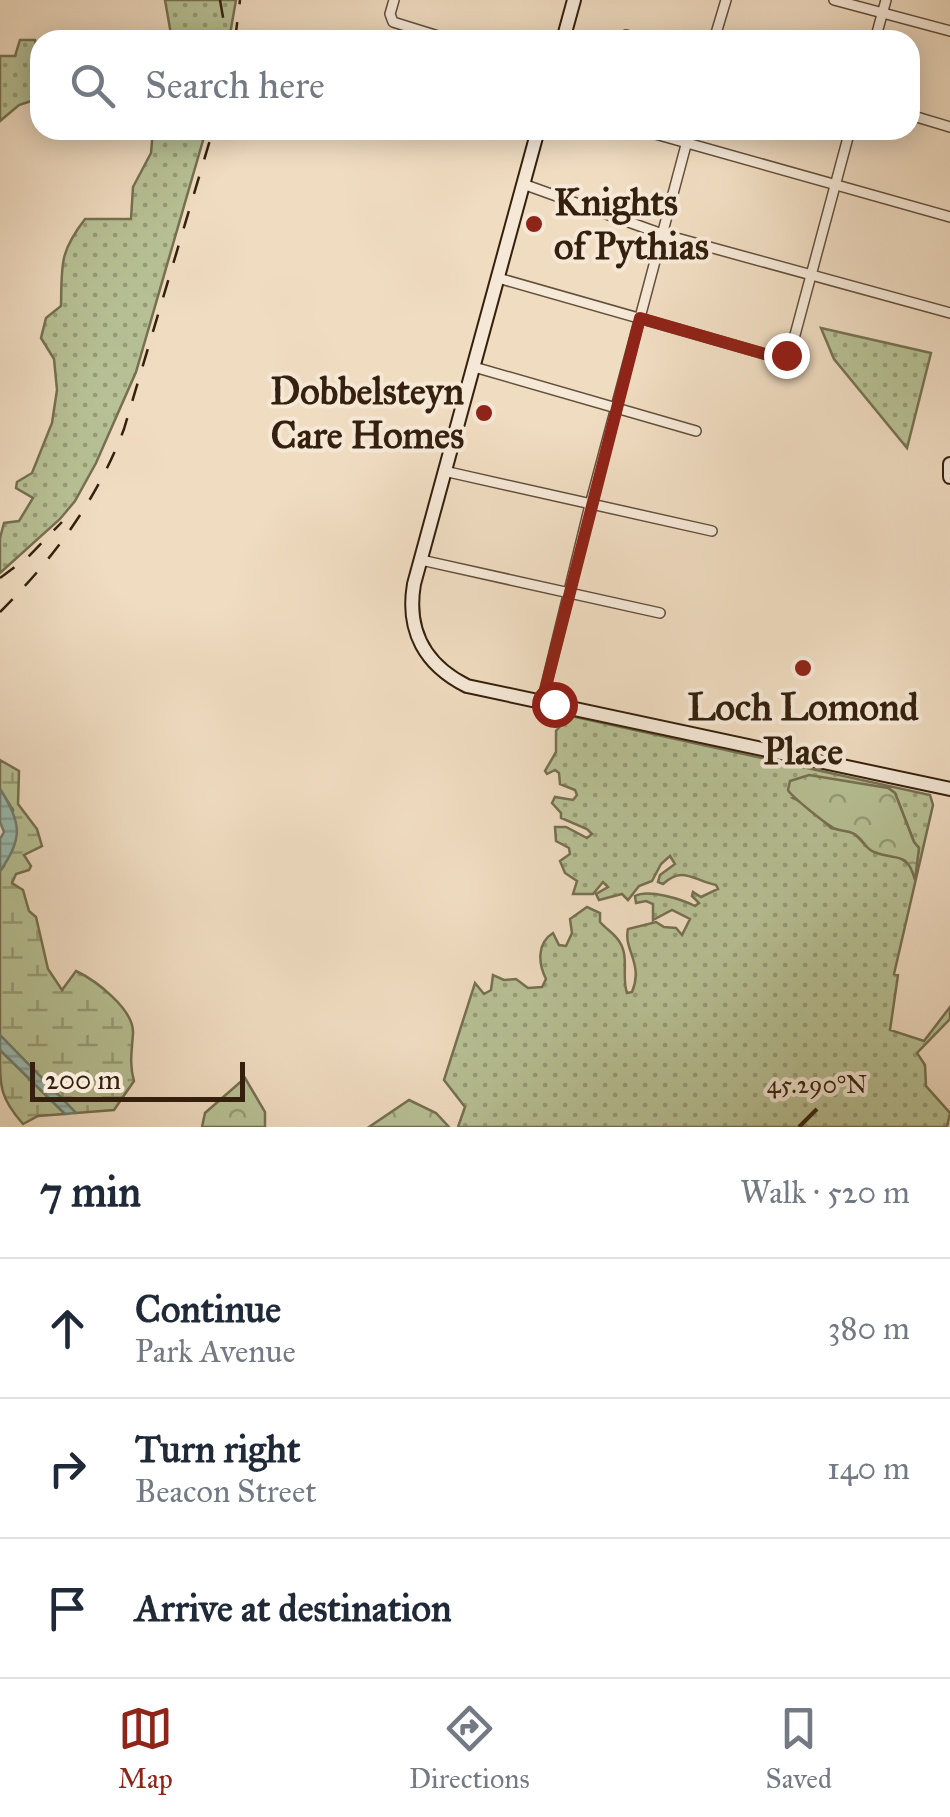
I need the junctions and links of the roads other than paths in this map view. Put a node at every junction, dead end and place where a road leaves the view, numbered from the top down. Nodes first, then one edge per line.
1 (394, 0) edge
2 (574, 0) edge
3 (726, 0) edge
4 (834, 0) edge
5 (886, 0) edge
6 (882, 13) junction
7 (422, 30) edge
8 (566, 30) edge
9 (717, 30) edge
10 (878, 30) edge
11 (950, 32) edge
12 (920, 119) edge
13 (950, 127) edge
14 (535, 140) edge
15 (675, 140) edge
16 (687, 140) edge
17 (847, 140) edge
18 (686, 143) junction
19 (523, 184) junction
20 (835, 186) junction
21 (950, 218) edge
22 (662, 234) junction
23 (810, 276) junction
24 (498, 278) junction
25 (950, 313) edge
26 (640, 318) junction
27 (474, 367) junction
28 (617, 408) junction
29 (696, 431) dead end
30 (950, 464) edge
31 (444, 471) junction
32 (950, 476) edge
33 (590, 505) junction
34 (712, 531) dead end
35 (422, 560) junction
36 (568, 592) junction
37 (660, 613) dead end
38 (542, 702) junction
39 (950, 789) edge

1 - 7 street
2 - 8 street
3 - 9 street
4 - 6 street
5 - 6 street
6 - 10 street
6 - 11 street
12 - 13 street
14 - 19 street
15 - 18 street
16 - 18 street
17 - 20 street
18 - 20 street
18 - 22 street
19 - 22 street
19 - 24 street
20 - 21 street
20 - 23 street
22 - 23 street
22 - 26 street
23 - 25 street
23 - 26 street
24 - 26 street
24 - 27 street
26 - 28 street
27 - 28 street
27 - 31 street
28 - 29 street
28 - 33 street
30 - 32 street
31 - 33 street
31 - 35 street
33 - 34 street
33 - 36 street
35 - 36 street
35 - 38 street
36 - 37 street
36 - 38 street
38 - 39 street

